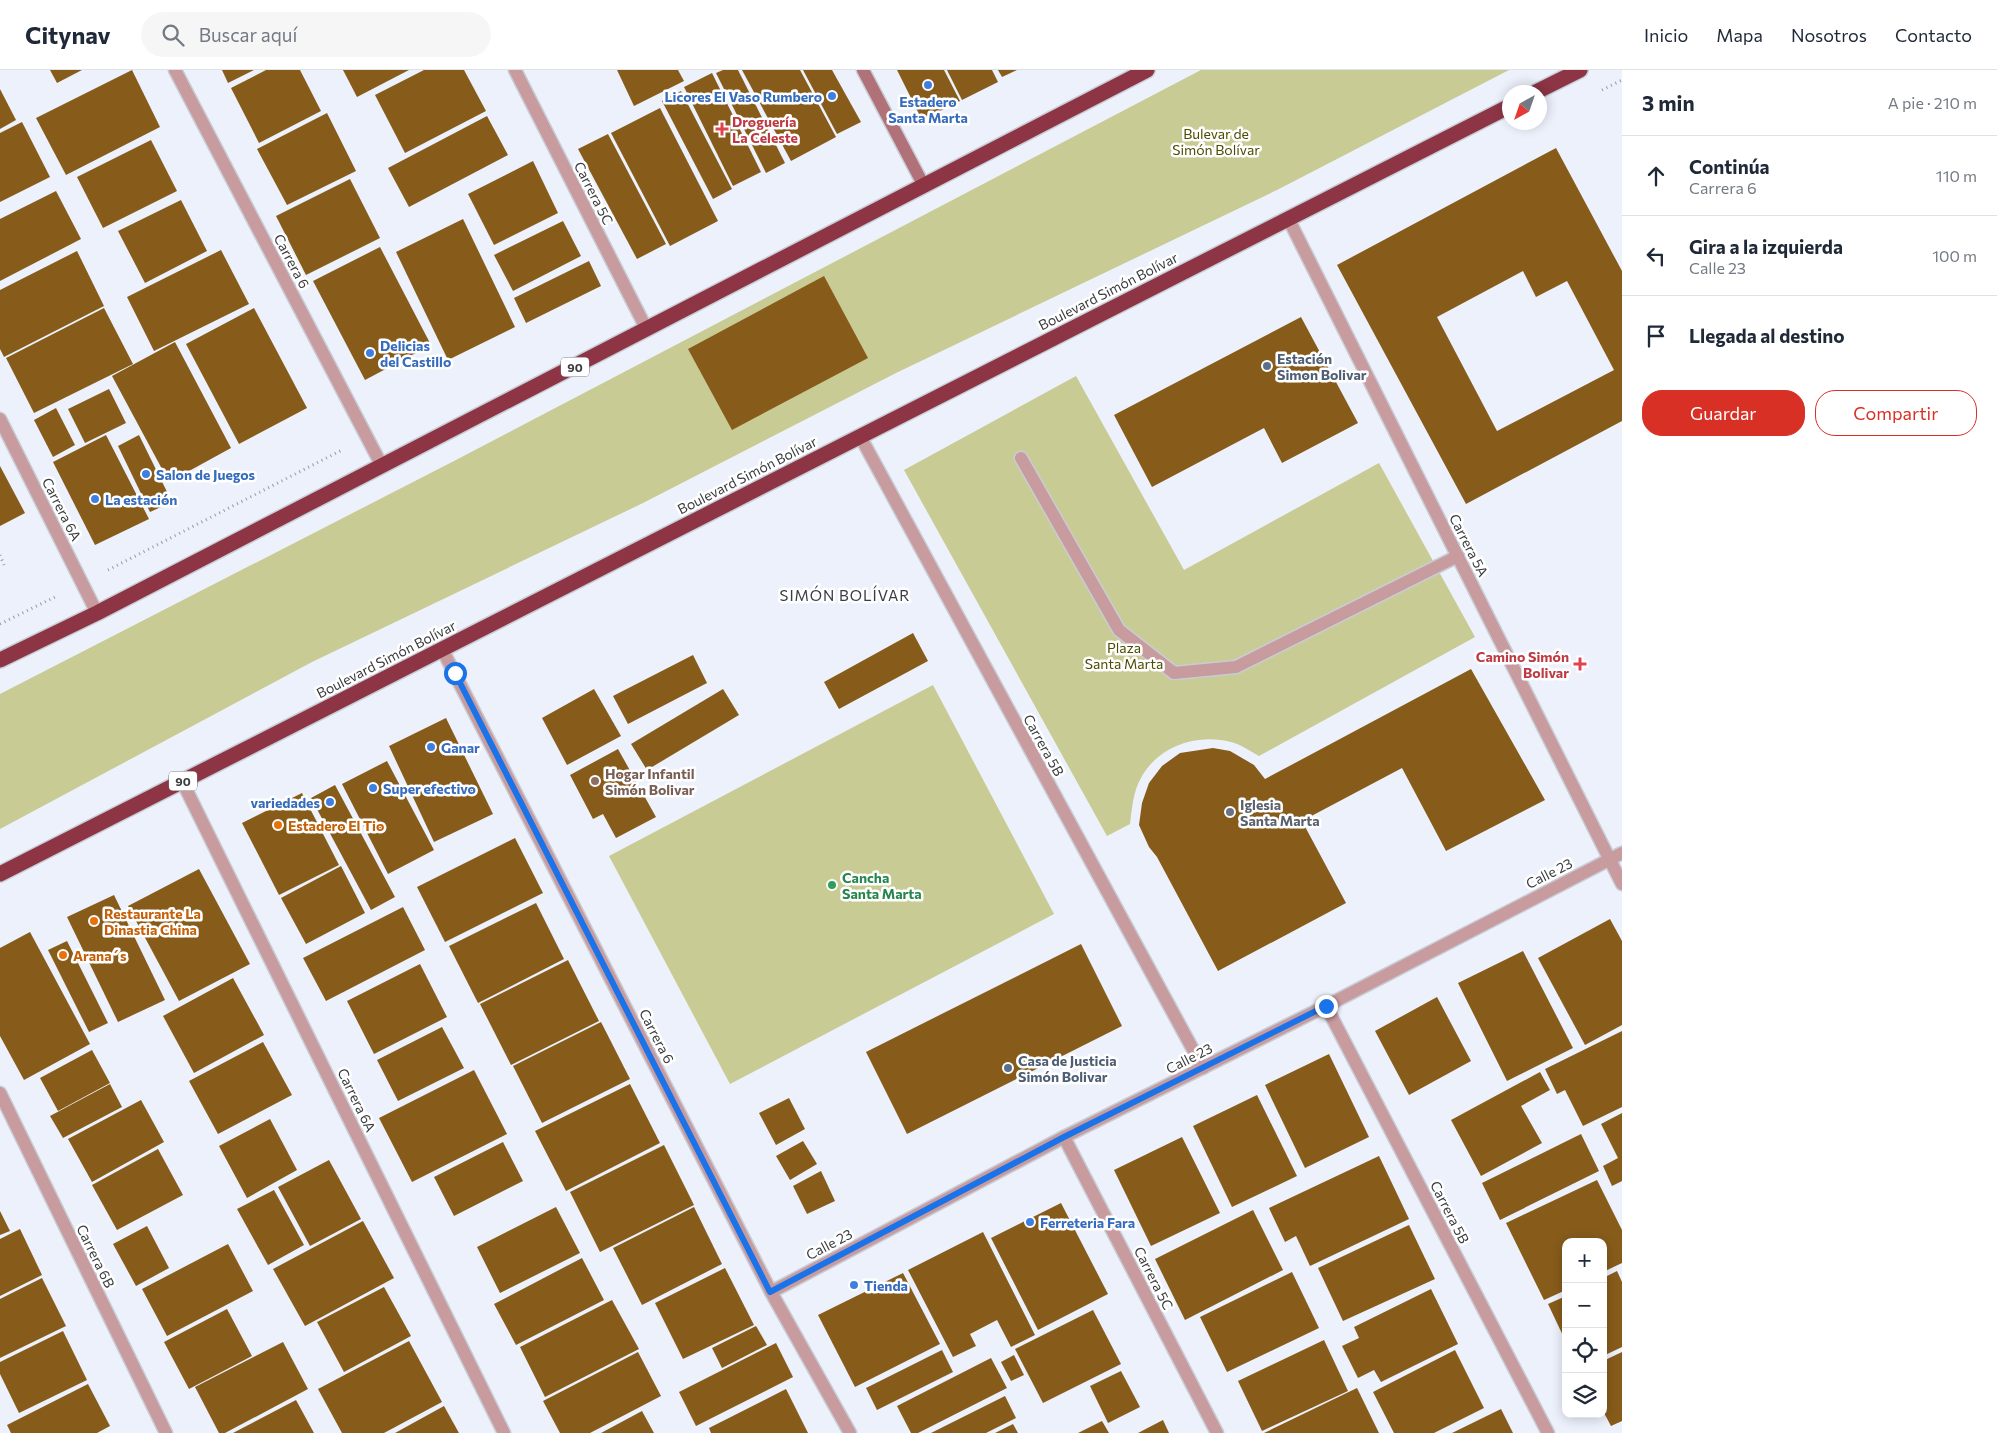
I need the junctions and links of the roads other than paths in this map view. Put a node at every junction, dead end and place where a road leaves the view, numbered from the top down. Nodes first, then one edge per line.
1 (175, 70) edge
2 (515, 70) edge
3 (863, 70) edge
4 (1147, 70) edge
5 (1580, 70) edge
6 (1547, 86) edge
7 (1502, 110) edge
8 (924, 186) junction
9 (1288, 218) junction
10 (647, 330) junction
11 (0, 419) edge
12 (860, 436) junction
13 (1021, 458) dead end
14 (382, 466) junction
15 (1458, 556) junction
16 (97, 613) junction
17 (442, 649) junction
18 (0, 660) edge
19 (182, 781) junction
20 (1622, 853) edge
21 (1610, 859) junction
22 (0, 874) edge
23 (1622, 884) edge
24 (1326, 1006) junction
25 (1203, 1068) junction
26 (0, 1093) edge
27 (1064, 1137) junction
28 (770, 1292) junction
29 (166, 1433) edge
30 (504, 1433) edge
31 (850, 1433) edge
32 (1217, 1433) edge
33 (1548, 1433) edge

1 - 14 street, Carrera 6
2 - 10 street, Carrera 5C
3 - 8 street
4 - 8 highway, 90
5 - 6 highway
7 - 9 highway, Boulevard Simón Bolívar / 90
8 - 10 highway, 90
9 - 12 highway, Boulevard Simón Bolívar / 90
9 - 15 street, Carrera 5A
10 - 14 highway, 90
11 - 16 street, Carrera 6A
12 - 17 highway, Boulevard Simón Bolívar / 90
12 - 25 street, Carrera 5B
13 - 15 street
14 - 16 highway, 90
15 - 21 street, Carrera 5A
16 - 18 highway, 90
17 - 19 highway, Boulevard Simón Bolívar / 90
17 - 28 street, Carrera 6
19 - 22 highway, Boulevard Simón Bolívar / 90
19 - 30 street, Carrera 6A
20 - 21 street, Calle 23
21 - 23 street, Carrera 5A
21 - 24 street, Calle 23
24 - 25 street, Calle 23
24 - 33 street, Carrera 5B
25 - 27 street, Calle 23
26 - 29 street, Carrera 6B
27 - 28 street, Calle 23
27 - 32 street, Carrera 5C
28 - 31 street, Carrera 6

